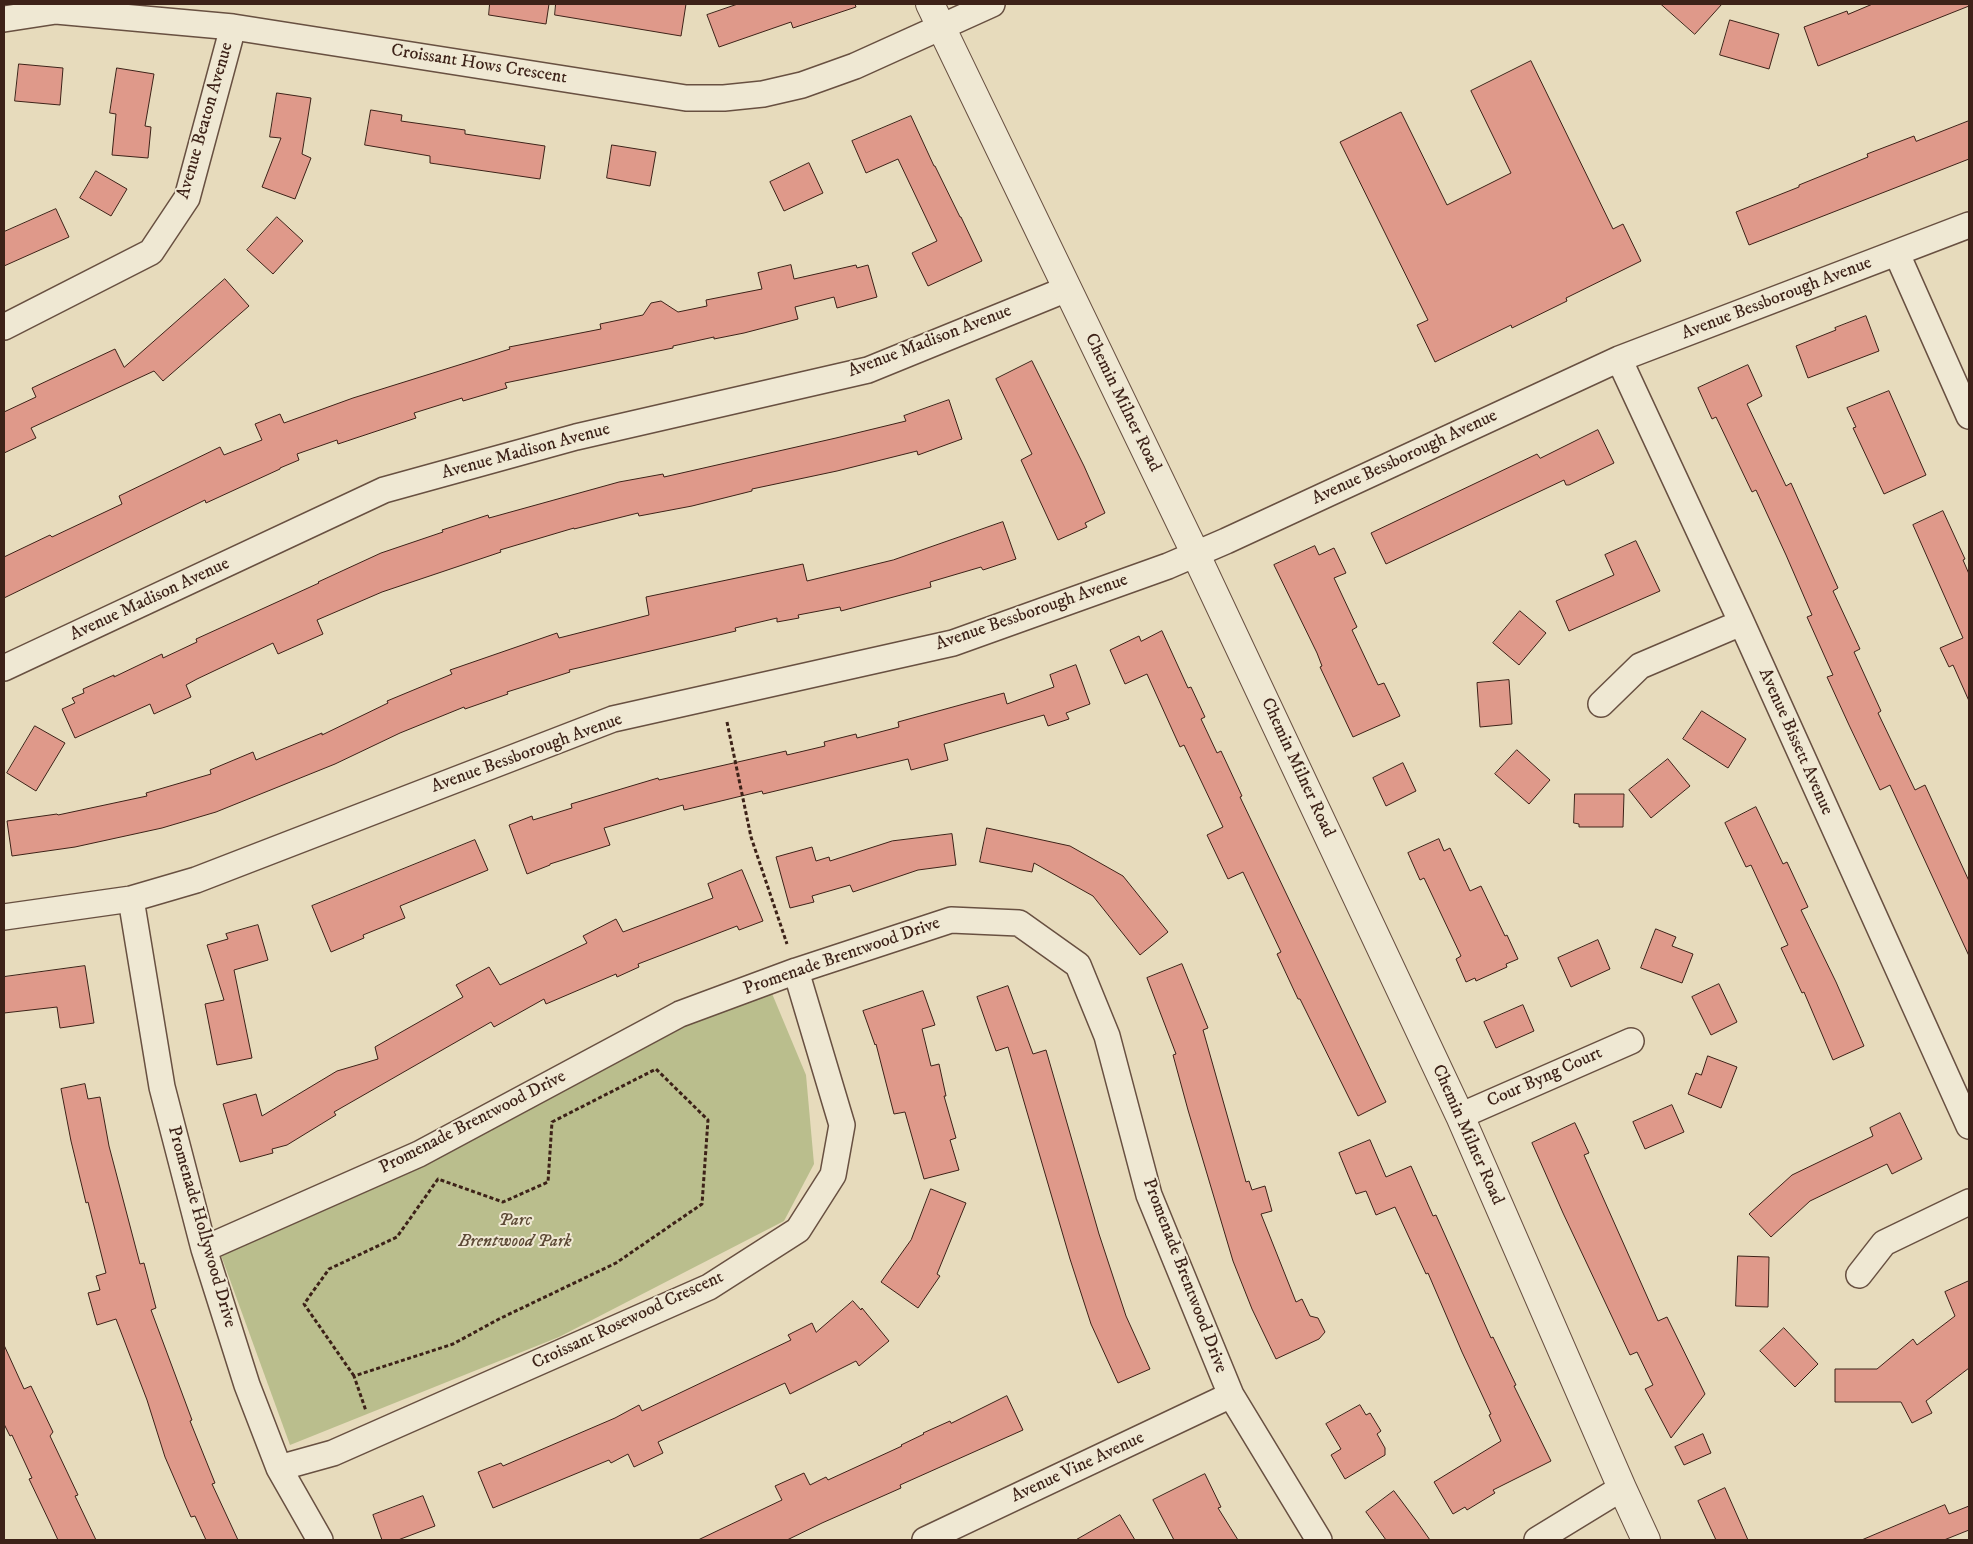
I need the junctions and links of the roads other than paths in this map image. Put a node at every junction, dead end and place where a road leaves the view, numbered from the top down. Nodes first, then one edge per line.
1 (992, 4) edge
2 (936, 15) edge
3 (4, 20) edge
4 (233, 26) junction
5 (1969, 225) edge
6 (1897, 254) junction
7 (1067, 289) junction
8 (4, 326) edge
9 (1619, 359) junction
10 (1969, 416) edge
11 (1196, 555) junction
12 (1741, 622) junction
13 (4, 668) edge
14 (1602, 704) dead end
15 (131, 899) junction
16 (4, 917) edge
17 (796, 971) junction
18 (1630, 1041) dead end
19 (1460, 1116) junction
20 (1969, 1126) edge
21 (1969, 1202) edge
22 (204, 1249) junction
23 (1859, 1275) dead end
24 (1231, 1395) junction
25 (279, 1468) junction
26 (1622, 1488) junction
27 (320, 1540) edge
28 (925, 1540) edge
29 (1319, 1540) edge
30 (1537, 1540) edge
31 (1646, 1540) edge

1 - 2 street, Croissant Hows Crescent
2 - 4 street, Croissant Hows Crescent
2 - 7 street, Chemin Milner Road
3 - 4 street, Croissant Hows Crescent
4 - 8 street, Avenue Beaton Avenue
5 - 6 street, Avenue Bessborough Avenue
6 - 9 street, Avenue Bessborough Avenue
6 - 10 street
7 - 11 street, Chemin Milner Road
7 - 13 street, Avenue Madison Avenue
9 - 11 street, Avenue Bessborough Avenue
9 - 12 street, Avenue Bissett Avenue
11 - 15 street, Avenue Bessborough Avenue
11 - 19 street, Chemin Milner Road
12 - 14 street
12 - 20 street, Avenue Bissett Avenue
15 - 16 street, Avenue Bessborough Avenue
15 - 22 street, Promenade Hollywood Drive
17 - 22 street, Promenade Brentwood Drive
17 - 24 street, Promenade Brentwood Drive
17 - 25 street, Croissant Rosewood Crescent
18 - 19 street, Cour Byng Court
19 - 26 street, Chemin Milner Road
21 - 23 street
22 - 25 street, Promenade Hollywood Drive
24 - 28 street, Avenue Vine Avenue
24 - 29 street, Promenade Brentwood Drive
25 - 27 street, Promenade Hollywood Drive
26 - 30 street
26 - 31 street, Chemin Milner Road

